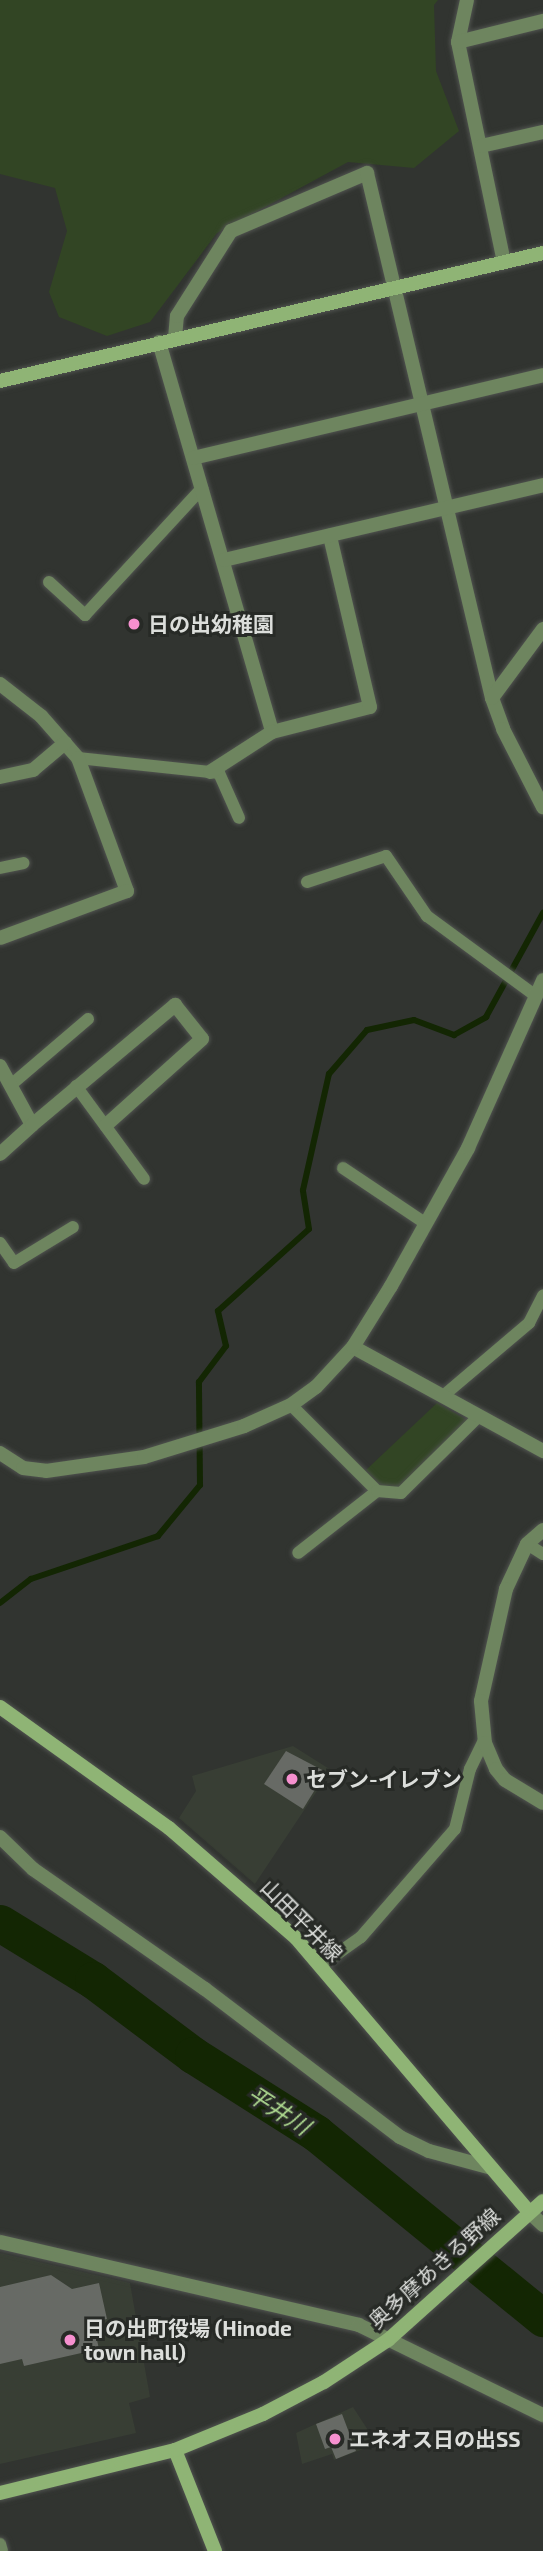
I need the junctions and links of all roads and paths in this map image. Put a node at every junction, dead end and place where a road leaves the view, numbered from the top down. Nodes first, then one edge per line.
1 (467, 0) edge
2 (543, 21) edge
3 (458, 42) junction
4 (543, 132) edge
5 (481, 146) junction
6 (543, 253) edge
7 (504, 262) junction
8 (393, 288) junction
9 (175, 338) junction
10 (159, 342) junction
11 (543, 375) edge
12 (0, 381) edge
13 (421, 404) junction
14 (193, 458) junction
15 (543, 485) edge
16 (202, 488) junction
17 (447, 508) junction
18 (330, 536) junction
19 (224, 560) junction
20 (48, 583) dead end
21 (543, 629) edge
22 (0, 684) edge
23 (492, 698) junction
24 (272, 732) junction
25 (65, 743) junction
26 (78, 758) junction
27 (210, 772) junction
28 (0, 777) edge
29 (543, 807) edge
30 (239, 818) dead end
31 (23, 863) dead end
32 (0, 868) edge
33 (307, 882) dead end
34 (0, 938) edge
35 (543, 980) edge
36 (538, 991) edge
37 (88, 1019) dead end
38 (0, 1066) edge
39 (12, 1084) junction
40 (76, 1086) junction
41 (32, 1125) junction
42 (106, 1125) junction
43 (0, 1154) edge
44 (343, 1168) dead end
45 (144, 1179) dead end
46 (425, 1223) junction
47 (73, 1227) dead end
48 (0, 1243) edge
49 (543, 1294) edge
50 (353, 1347) junction
51 (443, 1396) junction
52 (291, 1405) junction
53 (479, 1416) junction
54 (543, 1451) edge
55 (0, 1453) edge
56 (377, 1491) junction
57 (543, 1530) edge
58 (527, 1544) junction
59 (298, 1553) dead end
60 (543, 1554) edge
61 (0, 1707) edge
62 (485, 1738) junction
63 (543, 1803) edge
64 (0, 1837) edge
65 (320, 1966) junction
66 (492, 2168) junction
67 (543, 2201) edge
68 (528, 2212) junction
69 (543, 2225) edge
70 (0, 2242) edge
71 (388, 2340) junction
72 (543, 2415) edge
73 (175, 2450) junction
74 (0, 2493) edge
75 (0, 2543) edge
76 (2, 2551) edge
77 (215, 2551) edge

1 - 3 street
2 - 3 street
3 - 5 street
4 - 5 street
5 - 7 street
6 - 7 main road
7 - 8 main road
8 - 9 main road
8 - 9 street
8 - 13 street
9 - 10 main road
10 - 12 main road
10 - 14 street
11 - 13 street
13 - 14 street
13 - 17 street
14 - 16 street
15 - 17 street
16 - 19 street
16 - 20 lane
17 - 18 street
17 - 23 street
18 - 19 street
18 - 24 street
19 - 24 street
21 - 23 street
22 - 25 street
23 - 29 street
24 - 27 street
25 - 26 street
25 - 28 street
26 - 27 lane
26 - 34 street
27 - 30 lane
31 - 32 lane
33 - 36 lane
35 - 36 street
36 - 46 street
37 - 39 lane
38 - 39 street
39 - 41 street
40 - 41 street
40 - 42 lane
40 - 42 street
41 - 43 street
42 - 45 lane
44 - 46 lane
46 - 50 street
47 - 48 lane
49 - 51 lane
50 - 51 street
50 - 52 street
51 - 53 street
52 - 55 street
52 - 56 lane
53 - 54 street
53 - 56 lane
56 - 59 lane
57 - 58 street
58 - 60 lane
58 - 62 street
61 - 65 main road, 山田平井線
62 - 63 street
62 - 65 lane
64 - 66 street
65 - 66 main road, 山田平井線
66 - 68 main road, 山田平井線
67 - 68 main road, 奥多摩あきる野線
68 - 69 street
68 - 71 main road, 奥多摩あきる野線
70 - 71 street
71 - 72 street
71 - 73 main road, 奥多摩あきる野線
73 - 74 main road, 奥多摩あきる野線
73 - 77 main road
75 - 76 lane

